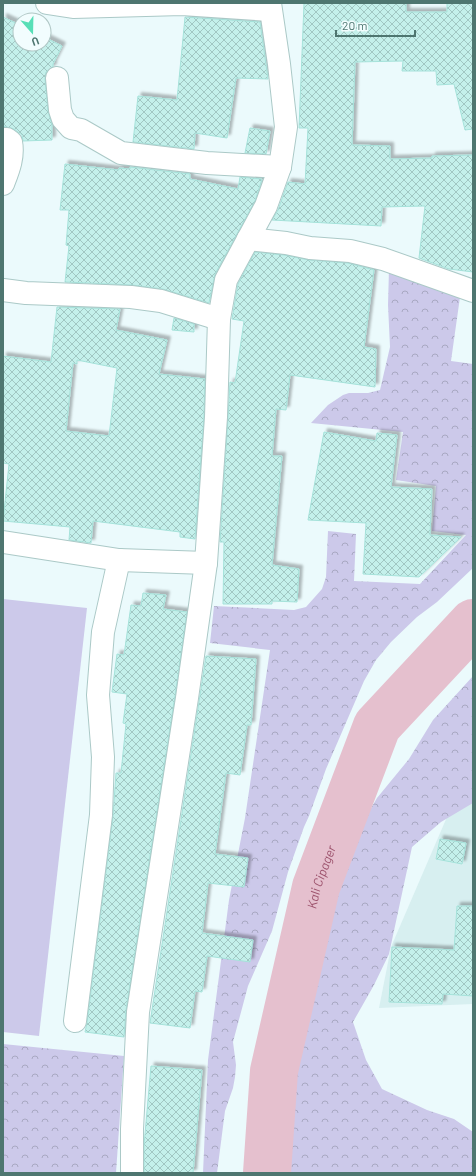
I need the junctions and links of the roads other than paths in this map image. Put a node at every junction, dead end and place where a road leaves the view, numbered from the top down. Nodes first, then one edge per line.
1 (47, 3) edge
2 (270, 7) edge
3 (57, 78) dead end
4 (3, 139) edge
5 (280, 168) junction
6 (3, 184) edge
7 (248, 239) junction
8 (3, 290) edge
9 (473, 291) edge
10 (219, 318) junction
11 (3, 542) edge
12 (118, 560) junction
13 (206, 563) junction
14 (75, 1021) dead end
15 (132, 1173) edge

1 - 2 street
2 - 5 street
3 - 5 street
4 - 6 street
5 - 7 street
7 - 9 street
7 - 10 street
8 - 10 street
10 - 13 street
11 - 12 street
12 - 13 street
12 - 14 street
13 - 15 street

